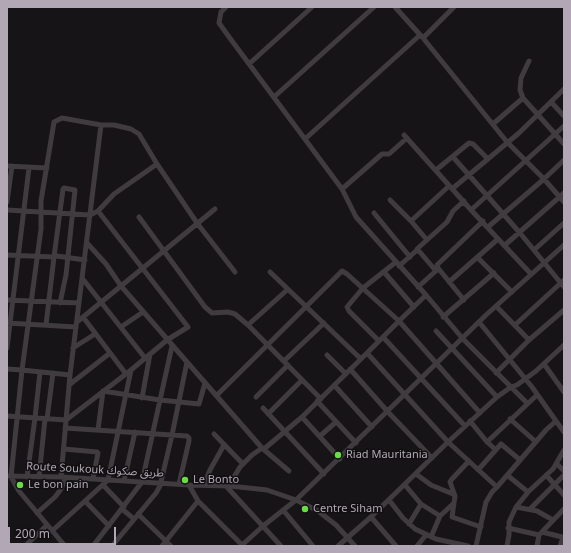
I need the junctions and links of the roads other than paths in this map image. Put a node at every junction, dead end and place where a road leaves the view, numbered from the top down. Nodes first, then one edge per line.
1 (226, 7) edge
2 (312, 7) edge
3 (374, 7) edge
4 (395, 7) edge
5 (454, 7) edge
6 (422, 37) junction
7 (529, 61) dead end
8 (249, 64) junction
9 (564, 89) edge
10 (274, 97) junction
11 (523, 98) junction
12 (551, 102) junction
13 (538, 115) junction
14 (564, 116) edge
15 (493, 124) junction
16 (101, 125) junction
17 (564, 126) edge
18 (555, 134) junction
19 (305, 139) junction
20 (507, 142) junction
21 (564, 144) edge
22 (453, 157) junction
23 (488, 159) junction
24 (526, 160) junction
25 (564, 160) edge
26 (156, 164) junction
27 (9, 166) edge
28 (29, 168) junction
29 (47, 168) junction
30 (436, 170) junction
31 (468, 174) junction
32 (544, 179) junction
33 (451, 187) junction
34 (342, 189) junction
35 (562, 194) edge
36 (486, 195) junction
37 (390, 200) dead end
38 (464, 201) junction
39 (7, 202) edge
40 (564, 202) edge
41 (215, 208) dead end
42 (7, 210) edge
43 (471, 210) junction
44 (24, 211) junction
45 (98, 211) junction
46 (41, 213) junction
47 (374, 213) dead end
48 (60, 214) junction
49 (72, 214) junction
50 (502, 214) junction
51 (90, 216) junction
52 (139, 217) dead end
53 (411, 221) junction
54 (483, 221) junction
55 (197, 223) junction
56 (564, 224) edge
57 (488, 227) junction
58 (520, 233) junction
59 (498, 238) junction
60 (427, 240) junction
61 (87, 243) junction
62 (505, 245) junction
63 (564, 245) edge
64 (534, 250) junction
65 (163, 251) junction
66 (416, 251) junction
67 (7, 255) edge
68 (18, 255) junction
69 (37, 256) junction
70 (410, 256) junction
71 (54, 257) junction
72 (68, 258) junction
73 (478, 258) junction
74 (84, 260) junction
75 (544, 263) junction
76 (398, 264) junction
77 (142, 268) junction
78 (437, 270) junction
79 (235, 272) dead end
80 (270, 272) dead end
81 (384, 272) junction
82 (494, 273) junction
83 (531, 274) junction
84 (82, 278) junction
85 (449, 282) junction
86 (563, 283) edge
87 (121, 286) junction
88 (418, 287) junction
89 (363, 288) junction
90 (287, 290) junction
91 (512, 292) junction
92 (426, 295) junction
93 (7, 300) edge
94 (14, 300) junction
95 (464, 300) junction
96 (32, 301) junction
97 (49, 302) junction
98 (60, 302) junction
99 (102, 302) junction
100 (79, 303) junction
101 (496, 306) junction
102 (306, 307) junction
103 (414, 307) junction
104 (564, 310) edge
105 (143, 312) junction
106 (83, 317) junction
107 (444, 317) junction
108 (399, 321) junction
109 (479, 322) junction
110 (9, 323) edge
111 (28, 324) junction
112 (324, 324) junction
113 (46, 325) junction
114 (76, 325) junction
115 (248, 325) junction
116 (515, 325) junction
117 (122, 327) junction
118 (436, 331) dead end
119 (95, 334) junction
120 (381, 339) junction
121 (463, 339) junction
122 (167, 340) junction
123 (529, 340) junction
124 (268, 344) junction
125 (172, 346) junction
126 (562, 347) edge
127 (7, 348) edge
128 (73, 348) junction
129 (452, 349) junction
130 (110, 353) junction
131 (367, 353) junction
132 (150, 354) junction
133 (564, 354) edge
134 (327, 355) dead end
135 (145, 358) junction
136 (361, 359) junction
137 (510, 360) junction
138 (187, 362) junction
139 (286, 363) junction
140 (437, 364) junction
141 (544, 364) junction
142 (7, 369) edge
143 (22, 370) junction
144 (131, 370) junction
145 (348, 371) junction
146 (40, 372) junction
147 (53, 373) junction
148 (496, 373) junction
149 (70, 374) junction
150 (126, 374) junction
151 (421, 379) junction
152 (525, 379) junction
153 (302, 380) junction
154 (205, 383) junction
155 (562, 383) edge
156 (69, 385) junction
157 (334, 385) junction
158 (511, 387) junction
159 (103, 391) junction
160 (564, 392) edge
161 (126, 395) junction
162 (405, 395) junction
163 (538, 395) junction
164 (216, 396) junction
165 (256, 397) dead end
166 (497, 397) junction
167 (142, 398) junction
168 (160, 400) junction
169 (319, 400) junction
170 (179, 403) junction
171 (527, 403) junction
172 (263, 408) dead end
173 (388, 412) junction
174 (480, 413) junction
175 (268, 414) junction
176 (7, 416) edge
177 (18, 417) junction
178 (302, 417) junction
179 (35, 418) junction
180 (46, 419) junction
181 (510, 419) junction
182 (66, 420) junction
183 (556, 421) junction
184 (336, 422) junction
185 (470, 422) junction
186 (465, 426) junction
187 (372, 427) junction
188 (65, 428) junction
189 (98, 430) junction
190 (118, 431) junction
191 (135, 432) junction
192 (564, 432) edge
193 (154, 433) junction
194 (284, 433) junction
195 (214, 434) dead end
196 (172, 435) junction
197 (320, 436) junction
198 (448, 442) junction
199 (487, 442) junction
200 (536, 442) junction
201 (356, 443) junction
202 (224, 445) junction
203 (263, 448) junction
204 (64, 449) junction
205 (496, 450) junction
206 (564, 450) edge
207 (432, 458) junction
208 (340, 459) junction
209 (520, 460) junction
210 (469, 461) junction
211 (243, 464) junction
212 (557, 464) junction
213 (478, 470) junction
214 (289, 471) dead end
215 (564, 471) edge
216 (324, 474) junction
217 (416, 474) junction
218 (508, 475) junction
219 (546, 475) junction
220 (564, 475) edge
221 (27, 477) junction
222 (39, 477) junction
223 (64, 477) junction
224 (9, 479) edge
225 (93, 479) junction
226 (108, 480) junction
227 (124, 481) junction
228 (142, 482) junction
229 (160, 483) junction
230 (179, 484) junction
231 (554, 484) junction
232 (103, 485) junction
233 (190, 485) junction
234 (204, 485) junction
235 (405, 485) junction
236 (228, 486) junction
237 (497, 487) junction
238 (528, 492) junction
239 (564, 495) edge
240 (455, 496) junction
241 (296, 500) junction
242 (389, 500) junction
243 (198, 501) junction
244 (86, 502) junction
245 (454, 503) junction
246 (421, 504) junction
247 (516, 507) junction
248 (123, 508) junction
249 (530, 509) junction
250 (564, 509) edge
251 (283, 510) junction
252 (37, 513) junction
253 (138, 514) junction
254 (440, 516) junction
255 (372, 517) junction
256 (134, 519) junction
257 (553, 520) junction
258 (409, 524) junction
259 (47, 525) junction
260 (109, 526) junction
261 (263, 526) junction
262 (481, 527) junction
263 (508, 528) junction
264 (52, 532) junction
265 (541, 533) junction
266 (428, 536) junction
267 (348, 538) junction
268 (166, 541) junction
269 (562, 543) edge
270 (62, 545) edge
271 (26, 546) edge
272 (93, 546) edge
273 (112, 546) edge
274 (162, 546) edge
275 (171, 546) edge
276 (242, 546) edge
277 (281, 546) edge
278 (313, 546) edge
279 (338, 546) edge
280 (355, 546) edge
281 (396, 546) edge
282 (417, 546) edge
283 (468, 546) edge
284 (476, 546) edge
285 (507, 546) edge
286 (537, 546) edge

1 - 8 street
2 - 8 street
3 - 10 street
4 - 6 street
5 - 6 street
6 - 15 street
6 - 19 street
7 - 11 street
8 - 10 street
9 - 12 street
10 - 19 street
11 - 13 street
11 - 15 street
12 - 13 street
12 - 14 street
13 - 18 street
13 - 20 street
15 - 20 street
16 - 26 street
16 - 29 street
16 - 51 street
17 - 18 street
18 - 21 street
18 - 24 street
19 - 34 street
20 - 23 street
20 - 24 street
22 - 23 street
22 - 30 street
22 - 31 street
23 - 31 street
24 - 32 street
24 - 36 street
25 - 32 street
26 - 45 street
26 - 55 street
27 - 28 street
27 - 39 street
28 - 29 street
28 - 44 street
29 - 46 street
30 - 33 street
30 - 34 street
31 - 33 street
31 - 36 street
32 - 35 street
32 - 50 street
33 - 38 street
33 - 53 street
34 - 76 street
35 - 40 street
35 - 58 street
36 - 43 street
36 - 50 street
37 - 53 street
38 - 43 street
38 - 60 street
41 - 55 street
42 - 44 street
43 - 54 street
44 - 46 street
44 - 68 street
45 - 51 street
45 - 77 street
46 - 48 street
46 - 69 street
47 - 70 street
48 - 49 street
48 - 49 street
48 - 71 street
49 - 51 street
49 - 72 street
50 - 57 street
50 - 58 street
51 - 61 street
52 - 65 street
53 - 60 street
54 - 57 street
54 - 78 street
55 - 65 street
55 - 79 street
56 - 64 street
57 - 59 street
58 - 62 street
58 - 64 street
59 - 62 street
59 - 73 street
60 - 66 street
61 - 74 street
61 - 87 street
62 - 83 street
63 - 75 street
64 - 75 street
65 - 77 street
65 - 115 street
66 - 70 street
66 - 78 street
67 - 68 street
68 - 69 street
68 - 94 street
69 - 71 street
69 - 96 street
70 - 76 street
71 - 72 street
71 - 97 street
72 - 74 street
72 - 98 street
73 - 82 street
73 - 85 street
74 - 84 street
75 - 83 street
75 - 86 street
76 - 81 street
76 - 88 street
77 - 87 street
77 - 122 street
78 - 85 street
78 - 88 street
80 - 90 street
81 - 89 street
81 - 103 street
82 - 91 street
82 - 95 street
83 - 91 street
84 - 99 street
84 - 100 street
85 - 95 street
86 - 116 street
87 - 99 street
87 - 105 street
88 - 92 street
89 - 102 street
89 - 108 street
89 - 120 street
90 - 102 street
90 - 115 street
91 - 101 street
92 - 103 street
92 - 107 street
93 - 94 street
94 - 96 street
94 - 110 street
95 - 107 street
96 - 97 street
96 - 111 street
97 - 98 street
97 - 113 street
98 - 100 street
99 - 106 street
99 - 117 street
100 - 114 street
101 - 109 street
101 - 116 street
102 - 112 street
102 - 124 street
103 - 108 street
104 - 123 street
105 - 117 street
105 - 122 street
106 - 114 street
106 - 119 street
107 - 121 street
108 - 120 street
108 - 140 street
109 - 121 street
109 - 137 street
110 - 111 street
110 - 127 street
111 - 113 street
111 - 143 street
112 - 136 street
112 - 139 street
113 - 114 street
114 - 128 street
115 - 124 street
116 - 123 street
117 - 135 street
118 - 129 street
119 - 128 street
119 - 130 street
120 - 131 street
120 - 151 street
121 - 129 street
121 - 148 street
122 - 125 street
122 - 132 street
123 - 137 street
124 - 139 street
124 - 164 street
125 - 138 street
125 - 168 street
126 - 133 street
126 - 141 street
128 - 149 street
129 - 140 street
129 - 166 street
130 - 150 street
130 - 156 street
131 - 136 street
131 - 162 street
132 - 135 street
132 - 167 street
134 - 145 street
135 - 144 street
136 - 145 street
137 - 148 street
137 - 152 street
138 - 154 street
138 - 170 street
139 - 153 street
139 - 165 street
140 - 151 street
140 - 174 street
141 - 152 street
141 - 155 street
142 - 143 street
143 - 146 street
143 - 177 street
144 - 150 street
144 - 161 street
145 - 157 street
145 - 173 street
146 - 147 street
146 - 179 street
147 - 149 street
147 - 180 street
148 - 158 street
149 - 156 street
150 - 159 street
151 - 162 street
151 - 186 street
152 - 158 street
152 - 163 street
153 - 169 street
153 - 175 street
154 - 164 street
154 - 170 street
155 - 160 street
156 - 182 street
157 - 169 street
157 - 187 street
158 - 166 street
158 - 171 street
159 - 161 street
159 - 182 street
159 - 189 street
161 - 167 street
161 - 190 street
162 - 173 street
162 - 198 street
163 - 171 street
163 - 183 street
164 - 203 street
166 - 174 street
167 - 168 street
168 - 170 street
168 - 193 street
169 - 178 street
169 - 184 street
170 - 196 street
171 - 181 street
172 - 175 street
173 - 187 street
173 - 207 street
174 - 185 street
175 - 194 street
176 - 177 street
177 - 179 street
177 - 224 street
178 - 194 street
178 - 197 street
179 - 180 street
179 - 221 street
180 - 182 street
180 - 222 street
181 - 199 street
181 - 200 street
182 - 188 street
183 - 192 street
183 - 200 street
184 - 197 street
184 - 201 street
185 - 186 street
185 - 199 street
186 - 198 street
187 - 201 street
188 - 189 street
188 - 204 street
189 - 190 street
190 - 191 street
190 - 226 street
191 - 193 street
191 - 227 street
193 - 196 street
193 - 228 street
194 - 203 street
194 - 216 street
195 - 202 street
196 - 229 street
196 - 230 street
197 - 208 street
198 - 207 street
198 - 210 street
199 - 205 street
200 - 209 street
201 - 208 street
202 - 211 street
202 - 234 street
203 - 211 street
203 - 214 street
204 - 223 street
204 - 225 street
205 - 209 street
205 - 213 street
206 - 212 street
207 - 217 street
208 - 216 street
209 - 218 street
210 - 213 street
210 - 240 street
211 - 236 street
212 - 215 street
212 - 219 street
213 - 237 street
216 - 241 street
217 - 235 street
217 - 240 street
218 - 237 street
218 - 238 street
219 - 231 street
219 - 238 street
220 - 231 street
221 - 222 street, Route Soukouk طريق صكوك
221 - 224 street, Route Soukouk طريق صكوك
222 - 223 street, Route Soukouk طريق صكوك
223 - 225 street, Route Soukouk طريق صكوك
223 - 252 street
224 - 252 street
225 - 226 street, Route Soukouk طريق صكوك
226 - 227 street, Route Soukouk طريق صكوك
226 - 232 street
227 - 228 street, Route Soukouk طريق صكوك
228 - 229 street, Route Soukouk طريق صكوك
228 - 248 street
229 - 230 street, Route Soukouk طريق صكوك
229 - 253 street
230 - 233 street, Route Soukouk طريق صكوك
231 - 239 street
231 - 249 street
232 - 244 street
232 - 248 street
233 - 234 street, Route Soukouk طريق صكوك
233 - 243 street
234 - 236 street, Route Soukouk طريق صكوك
235 - 242 street
235 - 246 street
236 - 241 street, Route Soukouk طريق صكوك
236 - 261 street
237 - 262 street
238 - 247 street
240 - 245 street
241 - 251 street
241 - 267 street, Route Soukouk طريق صكوك
242 - 255 street
242 - 258 street
243 - 268 street
243 - 276 street
244 - 260 street
244 - 264 street
245 - 254 street
245 - 262 street
246 - 254 street
246 - 258 street
247 - 249 street
247 - 263 street
248 - 256 street
248 - 260 street
249 - 257 street
250 - 257 street
251 - 261 street
251 - 278 street
252 - 259 street
253 - 256 street
253 - 268 street
254 - 266 street
255 - 267 street
255 - 281 street
256 - 273 street
257 - 265 street
258 - 266 street
259 - 264 street
259 - 271 street
260 - 272 street
261 - 276 street
261 - 277 street
262 - 284 street
263 - 265 street
263 - 285 street
264 - 270 street
265 - 269 street
265 - 286 street
266 - 282 street
266 - 283 street
267 - 279 street
267 - 280 street, Route Soukouk طريق صكوك
268 - 274 street
268 - 275 street

